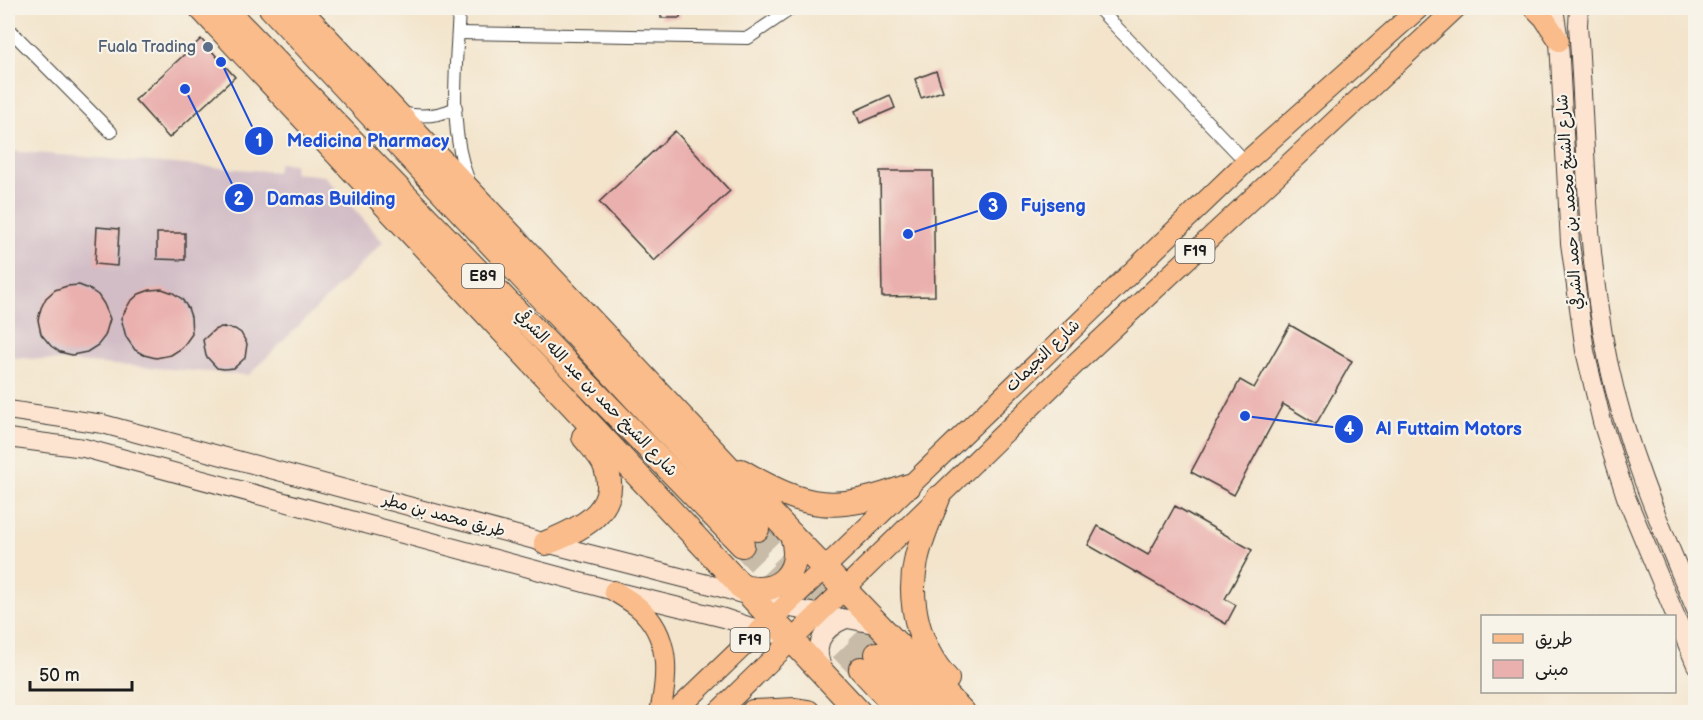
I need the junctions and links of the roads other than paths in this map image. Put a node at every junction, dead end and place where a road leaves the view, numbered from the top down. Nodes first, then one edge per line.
1 (201, 8) edge
2 (224, 8) edge
3 (271, 8) edge
4 (298, 8) edge
5 (459, 8) edge
6 (792, 8) edge
7 (1098, 8) edge
8 (1419, 8) edge
9 (1456, 8) edge
10 (1534, 8) edge
11 (1554, 8) edge
12 (1579, 8) edge
13 (8, 28) edge
14 (458, 33) junction
15 (1558, 41) junction
16 (456, 108) junction
17 (396, 111) junction
18 (111, 132) dead end
19 (1246, 162) junction
20 (476, 196) junction
21 (543, 372) junction
22 (8, 410) edge
23 (8, 438) edge
24 (720, 458) junction
25 (909, 486) junction
26 (938, 498) junction
27 (792, 536) junction
28 (546, 543) junction
29 (825, 569) junction
30 (844, 589) junction
31 (615, 591) junction
32 (746, 591) junction
33 (1695, 610) edge
34 (818, 614) junction
35 (1674, 615) edge
36 (772, 619) junction
37 (846, 619) junction
38 (1676, 619) edge
39 (879, 625) junction
40 (791, 640) junction
41 (1695, 665) edge
42 (827, 679) junction
43 (660, 712) edge
44 (675, 712) edge
45 (718, 712) edge
46 (753, 712) edge
47 (808, 712) edge
48 (859, 712) edge
49 (901, 712) edge
50 (933, 712) edge
51 (963, 712) edge
52 (976, 712) edge

1 - 21 highway
2 - 3 highway, شارع الشيخ حمد بن عبد الله الشرقي / E89
4 - 17 highway
5 - 14 street
6 - 14 street
7 - 19 street
8 - 19 main road, شارع النجيمات / F19
9 - 26 main road, شارع النجيمات / F19
10 - 15 main road
11 - 15 street, شارع الشيخ محمد بن حمد الشرقي
12 - 33 street, شارع الشيخ محمد بن حمد الشرقي
13 - 18 street
14 - 16 street
15 - 35 street, شارع الشيخ محمد بن حمد الشرقي
16 - 17 street
16 - 20 street
17 - 20 highway
19 - 25 main road, شارع النجيمات / F19
20 - 24 highway
21 - 28 highway
21 - 32 highway
22 - 28 street, طريق محمد بن مطر
23 - 31 street, طريق محمد بن مطر
24 - 25 highway
24 - 27 highway
25 - 29 main road, شارع النجيمات / F19
26 - 30 main road, شارع النجيمات / F19
26 - 52 highway
27 - 29 highway
27 - 32 highway
28 - 32 street, طريق محمد بن مطر
29 - 30 highway
29 - 36 main road, شارع النجيمات / F19
30 - 34 main road, شارع النجيمات / F19
30 - 39 highway
31 - 36 street, طريق محمد بن مطر
31 - 43 main road
32 - 36 highway
34 - 36 street, طريق محمد بن مطر
34 - 37 street, طريق محمد بن مطر
34 - 40 main road, شارع النجيمات / F19
36 - 40 highway
36 - 44 main road, شارع النجيمات / F19
37 - 39 street, طريق محمد بن مطر
37 - 42 street
38 - 41 street, شارع الشيخ محمد بن حمد الشرقي
39 - 51 highway
40 - 42 highway
40 - 45 main road, شارع النجيمات / F19
42 - 48 highway
46 - 47 highway
49 - 50 highway

